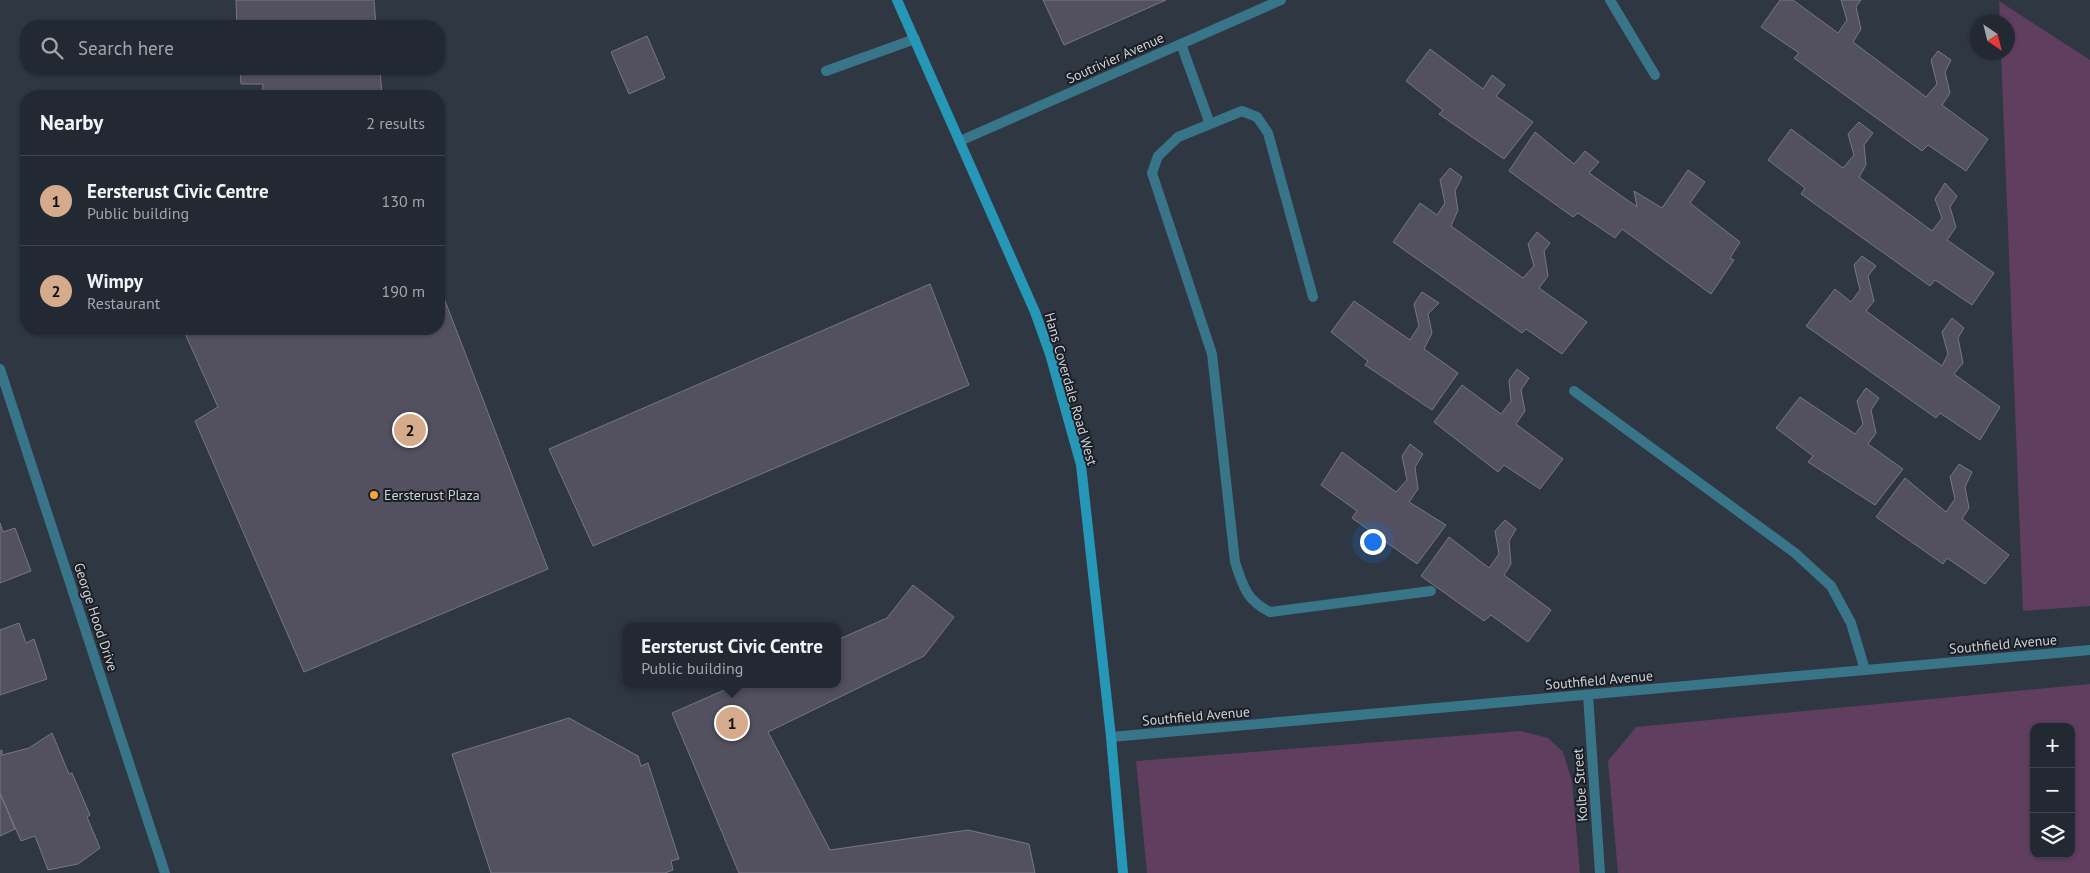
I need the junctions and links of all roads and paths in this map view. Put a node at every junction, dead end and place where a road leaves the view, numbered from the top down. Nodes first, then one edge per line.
1 (897, 0) edge
2 (1281, 0) edge
3 (1610, 0) edge
4 (915, 40) junction
5 (1180, 44) junction
6 (826, 71) dead end
7 (1654, 75) dead end
8 (1210, 124) junction
9 (960, 141) junction
10 (1313, 298) dead end
11 (1, 376) edge
12 (1574, 391) dead end
13 (1430, 591) dead end
14 (2090, 650) edge
15 (1865, 670) junction
16 (1588, 694) junction
17 (1111, 737) junction
18 (166, 873) edge
19 (1123, 873) edge
20 (1600, 873) edge

1 - 4 street, Hans Coverdale Road West
2 - 5 street, Soutrivier Avenue
3 - 7 street
4 - 6 street
4 - 9 street, Hans Coverdale Road West
5 - 8 street
5 - 9 street, Soutrivier Avenue
8 - 10 street
8 - 13 street
9 - 17 street, Hans Coverdale Road West
11 - 18 street, George Hood Drive
12 - 15 street
14 - 15 street, Southfield Avenue
15 - 16 street, Southfield Avenue
16 - 17 street, Southfield Avenue
16 - 20 street, Kolbe Street
17 - 19 street, Hans Coverdale Road West

